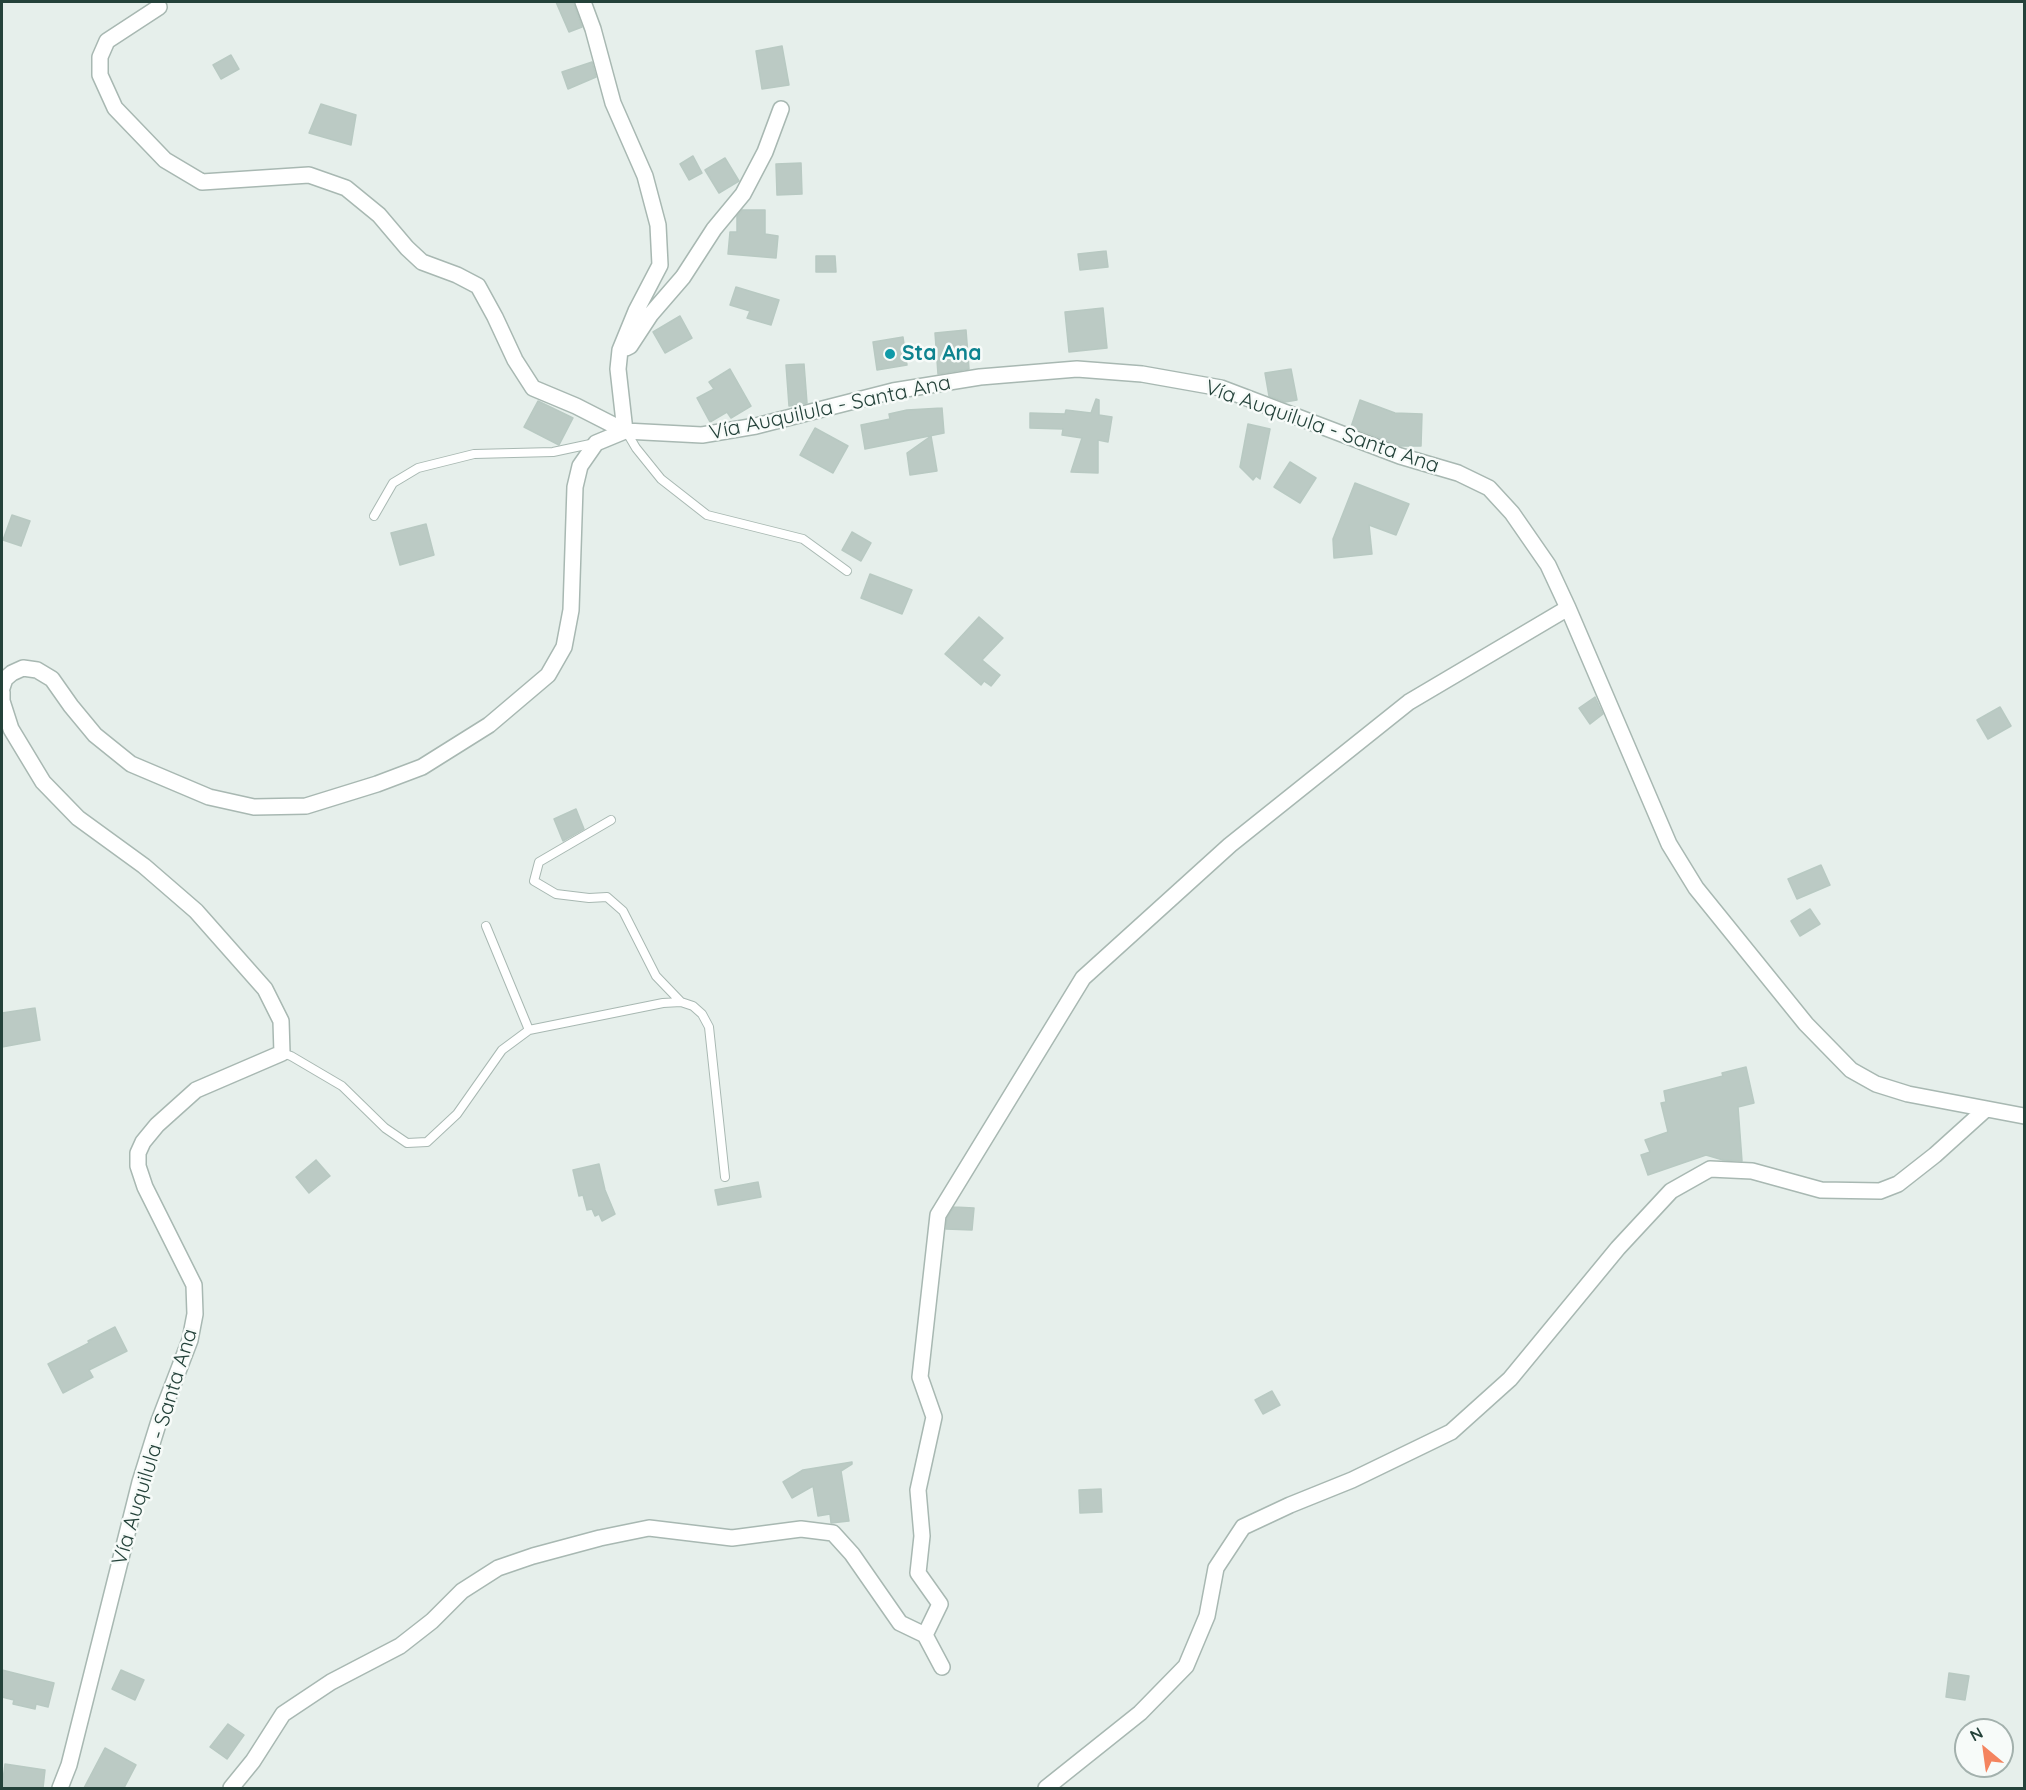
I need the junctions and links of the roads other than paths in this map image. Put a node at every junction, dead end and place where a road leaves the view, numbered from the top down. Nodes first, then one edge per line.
1 (583, 2) edge
2 (159, 7) dead end
3 (781, 109) dead end
4 (620, 350) junction
5 (625, 431) junction
6 (596, 443) junction
7 (375, 516) dead end
8 (847, 571) dead end
9 (1568, 608) junction
10 (2, 684) edge
11 (611, 820) dead end
12 (486, 926) dead end
13 (681, 1002) junction
14 (529, 1030) junction
15 (282, 1053) junction
16 (1986, 1109) junction
17 (2025, 1116) edge
18 (725, 1177) dead end
19 (925, 1635) junction
20 (942, 1667) dead end
21 (60, 1788) edge
22 (231, 1788) edge
23 (1046, 1788) edge

1 - 4 street
2 - 5 street
3 - 4 street
4 - 5 street
5 - 6 street, Vía Auquilula - Santa Ana
5 - 8 lane
5 - 9 street, Vía Auquilula - Santa Ana
6 - 7 lane
6 - 10 street
9 - 16 street, Vía Auquilula - Santa Ana
9 - 19 street
10 - 15 street
11 - 13 lane
12 - 14 lane
13 - 14 lane
13 - 18 lane
14 - 15 lane
15 - 21 street, Vía Auquilula - Santa Ana
16 - 17 street, Vía Auquilula - Santa Ana
16 - 23 street
19 - 20 street
19 - 22 street

